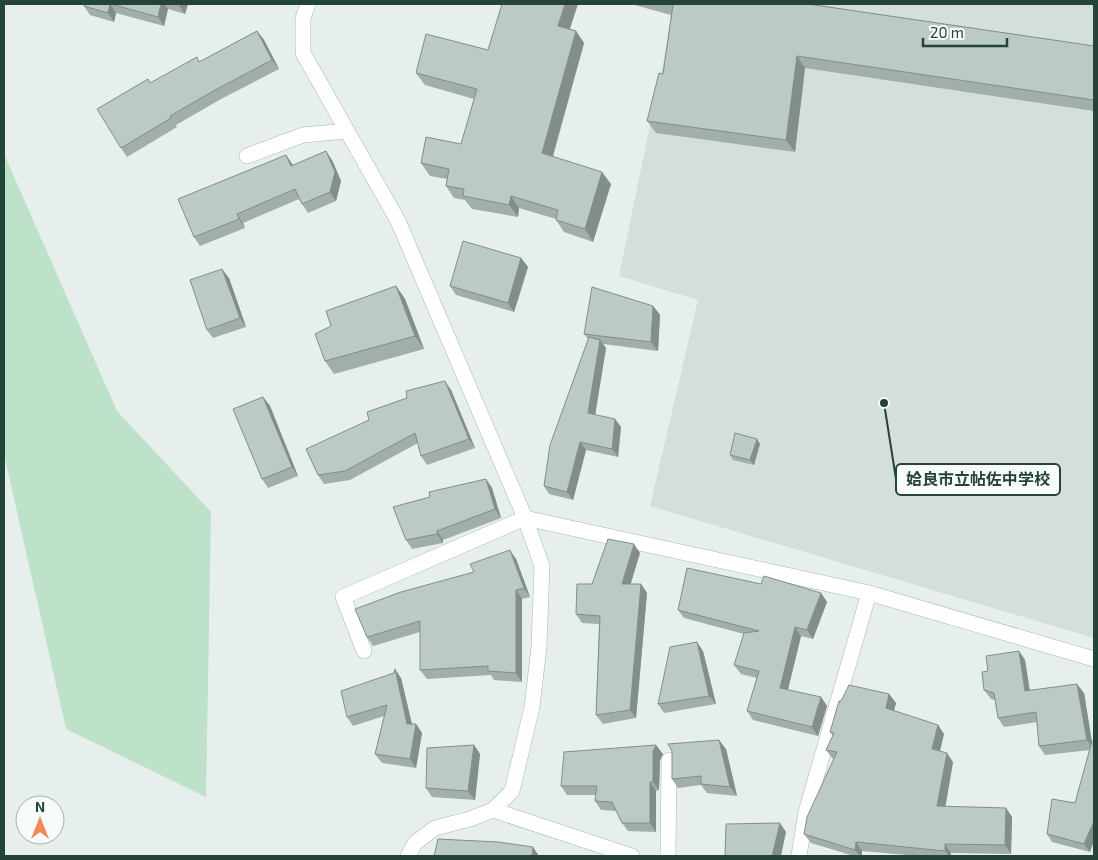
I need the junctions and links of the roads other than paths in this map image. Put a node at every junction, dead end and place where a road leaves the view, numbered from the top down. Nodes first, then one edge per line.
1 (308, 4) edge
2 (347, 132) junction
3 (246, 156) dead end
4 (525, 518) junction
5 (869, 593) junction
6 (364, 650) dead end
7 (1094, 659) edge
8 (670, 760) edge
9 (493, 810) junction
10 (408, 856) edge
11 (632, 856) edge
12 (668, 856) edge
13 (799, 856) edge

1 - 2 street
2 - 3 street
2 - 4 street
4 - 5 street
4 - 6 street
4 - 9 street
5 - 7 street
5 - 13 street
8 - 12 street
9 - 10 street
9 - 11 street

